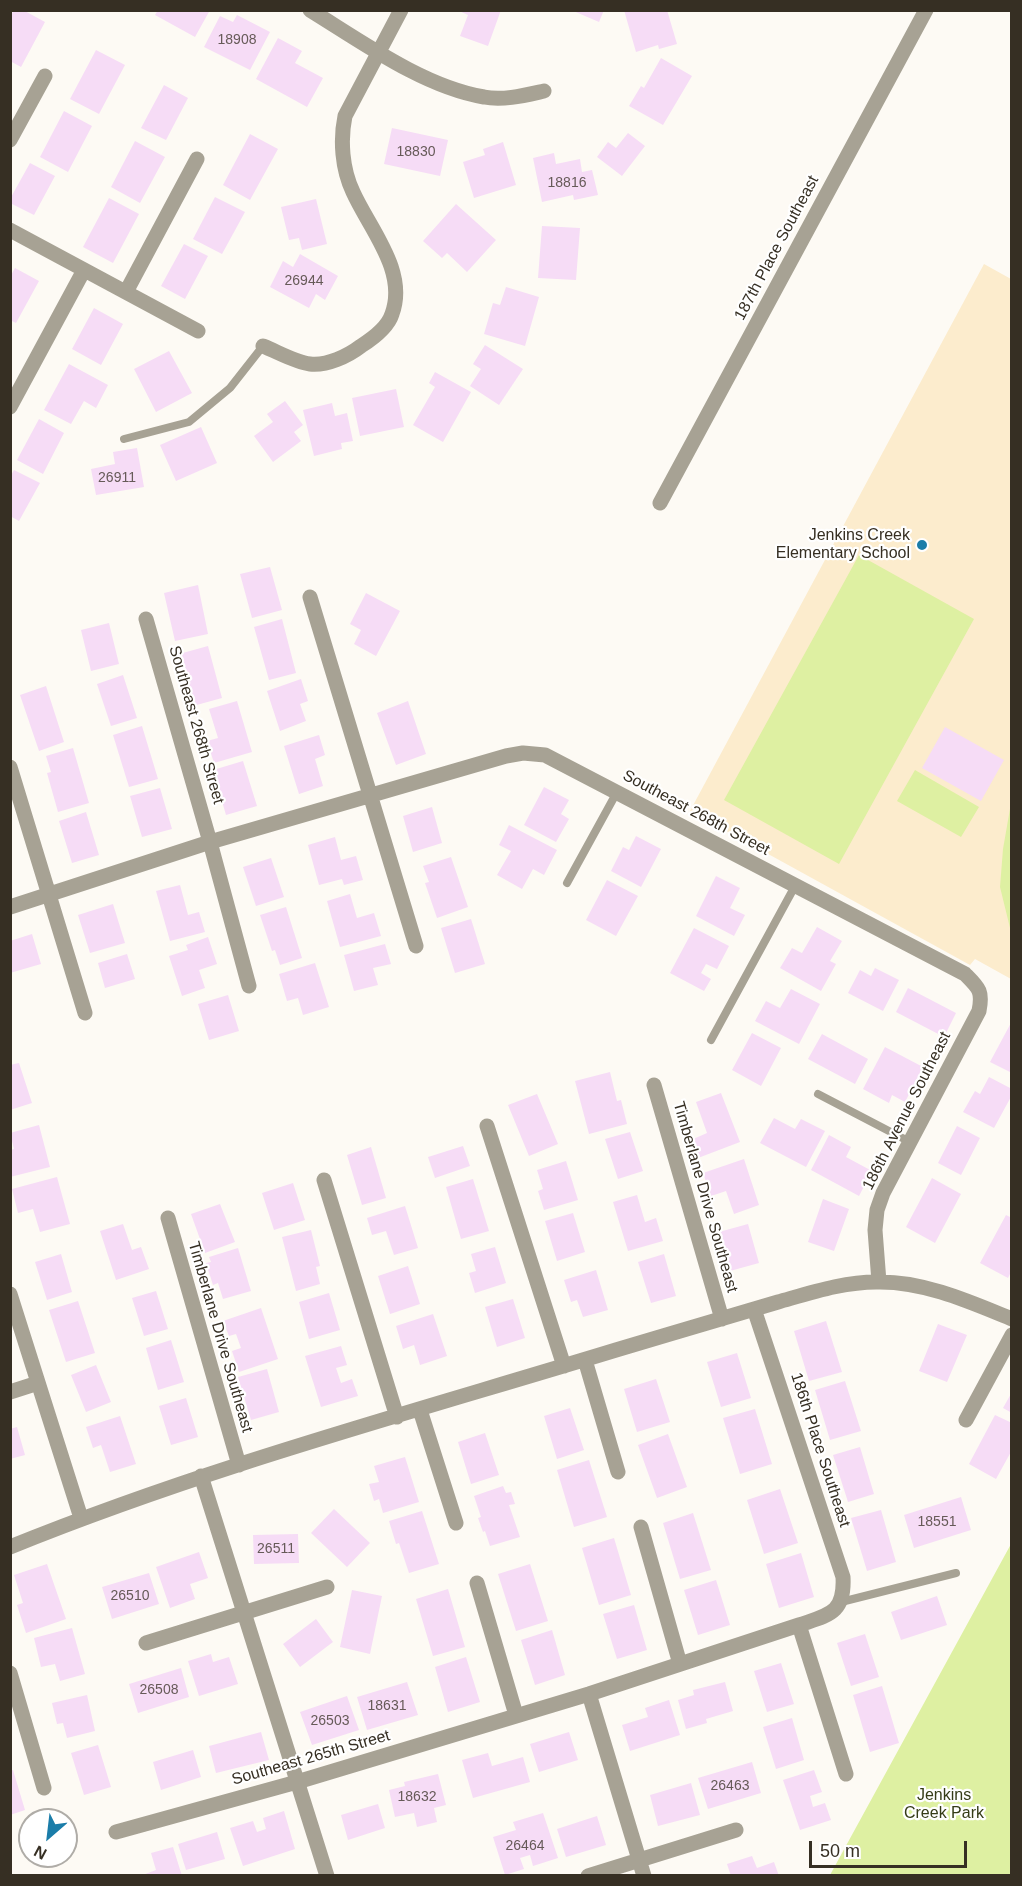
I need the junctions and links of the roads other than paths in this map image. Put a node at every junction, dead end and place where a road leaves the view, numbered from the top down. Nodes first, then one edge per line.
1 (310, 10) edge
2 (401, 10) edge
3 (926, 10) edge
4 (379, 52) junction
5 (45, 76) dead end
6 (544, 91) dead end
7 (10, 140) edge
8 (197, 159) dead end
9 (10, 230) edge
10 (84, 270) junction
11 (126, 292) junction
12 (198, 330) dead end
13 (263, 346) joint
14 (10, 407) edge
15 (124, 440) dead end
16 (660, 503) dead end
17 (310, 597) dead end
18 (146, 619) dead end
19 (10, 767) edge
20 (617, 792) junction
21 (370, 796) junction
22 (210, 842) junction
23 (567, 883) dead end
24 (795, 885) junction
25 (49, 895) junction
26 (10, 907) edge
27 (416, 946) dead end
28 (249, 986) dead end
29 (982, 997) joint
30 (84, 1013) dead end
31 (711, 1040) dead end
32 (654, 1085) dead end
33 (818, 1094) dead end
34 (487, 1126) dead end
35 (910, 1142) junction
36 (324, 1180) dead end
37 (168, 1218) dead end
38 (879, 1282) junction
39 (10, 1294) edge
40 (754, 1309) junction
41 (722, 1318) junction
42 (1011, 1319) edge
43 (1011, 1335) edge
44 (585, 1360) junction
45 (564, 1366) junction
46 (38, 1383) junction
47 (10, 1392) edge
48 (420, 1410) junction
49 (398, 1417) junction
50 (966, 1420) dead end
51 (239, 1465) junction
52 (618, 1472) dead end
53 (201, 1476) junction
54 (81, 1518) junction
55 (456, 1523) dead end
56 (641, 1527) dead end
57 (10, 1547) edge
58 (956, 1573) dead end
59 (477, 1583) dead end
60 (327, 1587) dead end
61 (841, 1602) junction
62 (244, 1613) junction
63 (798, 1625) junction
64 (146, 1643) dead end
65 (680, 1664) junction
66 (10, 1674) edge
67 (589, 1694) junction
68 (516, 1715) junction
69 (846, 1774) dead end
70 (297, 1782) junction
71 (44, 1788) dead end
72 (736, 1830) dead end
73 (116, 1832) dead end
74 (639, 1860) junction
75 (327, 1875) edge
76 (588, 1875) edge
77 (644, 1875) edge

1 - 4 street
2 - 4 street
3 - 16 street, 187th Place Southeast
4 - 6 street
4 - 13 street
5 - 7 street
8 - 11 street
9 - 10 street
10 - 11 street
10 - 14 street
11 - 12 street
13 - 15 lane
17 - 21 street
18 - 22 street, Southeast 268th Street
19 - 25 street
20 - 21 street, Southeast 268th Street
20 - 23 lane
20 - 24 street, Southeast 268th Street
21 - 22 street, Southeast 268th Street
21 - 27 street
22 - 25 street, Southeast 268th Street
22 - 28 street, Southeast 268th Street
24 - 29 street, Southeast 268th Street
24 - 31 lane
25 - 26 street, Southeast 268th Street
25 - 30 street
29 - 35 street, 186th Avenue Southeast
32 - 41 street, Timberlane Drive Southeast
33 - 35 lane
34 - 45 street
35 - 38 street, 186th Avenue Southeast
36 - 49 street
37 - 51 street, Timberlane Drive Southeast
38 - 40 street, Timberlane Drive Southeast
38 - 42 street, Timberlane Drive Southeast
39 - 46 street
40 - 41 street, Timberlane Drive Southeast
40 - 61 street, 186th Place Southeast
41 - 44 street, Timberlane Drive Southeast
43 - 50 street
44 - 45 street, Timberlane Drive Southeast
44 - 52 street
45 - 48 street, Timberlane Drive Southeast
46 - 47 street
46 - 54 street
48 - 49 street, Timberlane Drive Southeast
48 - 55 street
49 - 51 street, Timberlane Drive Southeast
51 - 53 street, Timberlane Drive Southeast
53 - 54 street, Timberlane Drive Southeast
53 - 62 street
54 - 57 street, Timberlane Drive Southeast
56 - 65 street
58 - 61 lane
59 - 68 street
60 - 62 street
61 - 63 street, Southeast 265th Street
62 - 64 street
62 - 70 street
63 - 65 street, Southeast 265th Street
63 - 69 street
65 - 67 street, Southeast 265th Street
66 - 71 street
67 - 68 street, Southeast 265th Street
67 - 74 street
68 - 70 street, Southeast 265th Street
70 - 73 street, Southeast 265th Street
70 - 75 street
72 - 74 street
74 - 76 street
74 - 77 street

